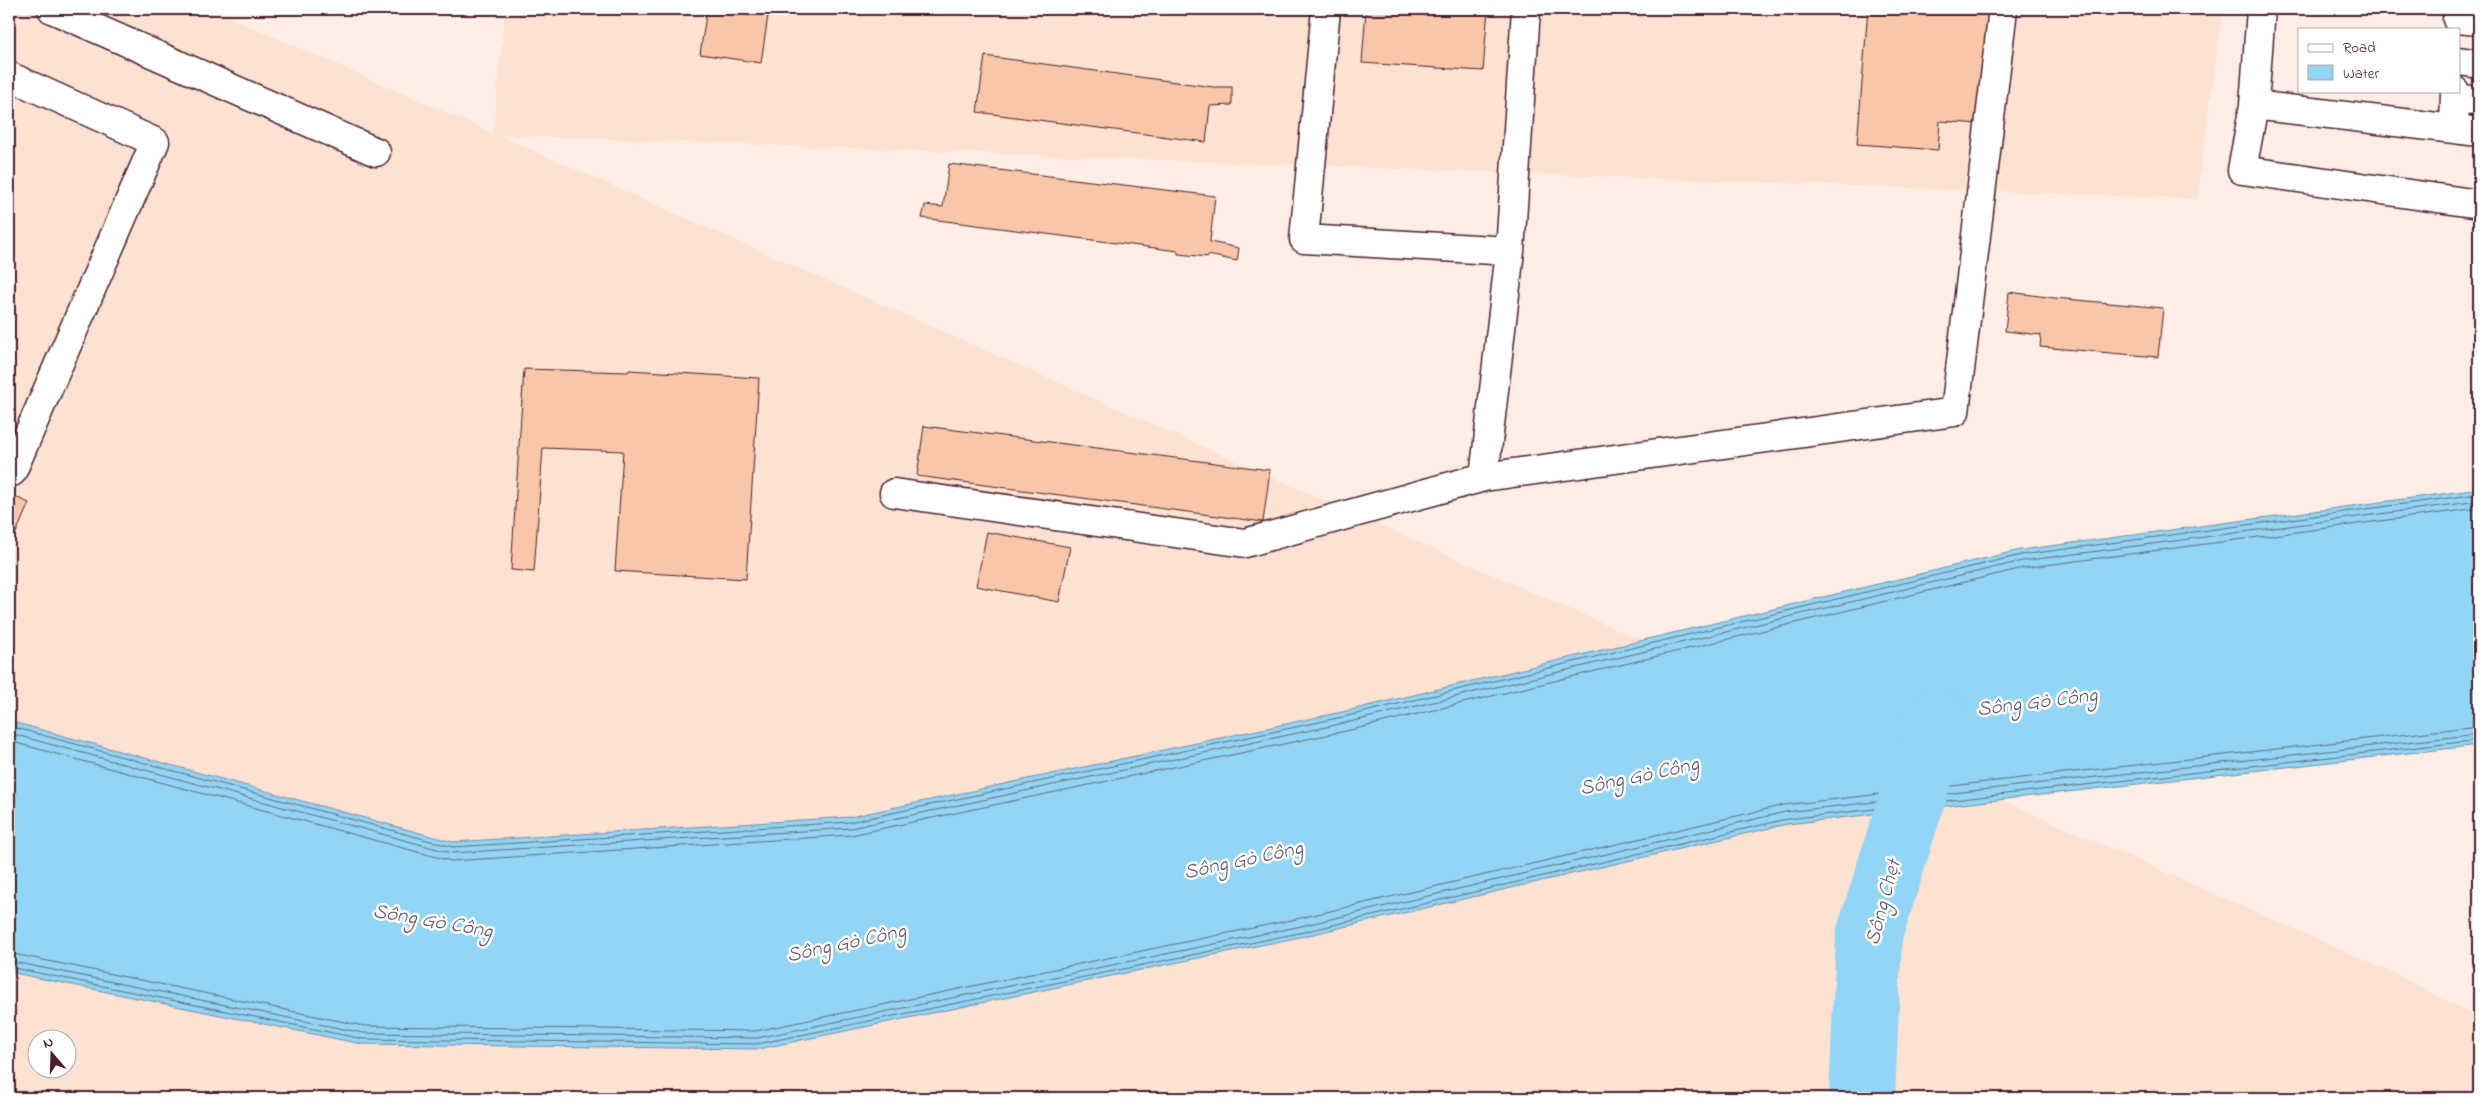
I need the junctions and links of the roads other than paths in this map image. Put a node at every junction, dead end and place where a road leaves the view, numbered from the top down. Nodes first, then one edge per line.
1 (52, 9) edge
2 (1326, 9) edge
3 (1526, 9) edge
4 (2003, 9) edge
5 (2261, 9) edge
6 (2460, 61) edge
7 (2479, 64) edge
8 (9, 76) edge
9 (2463, 97) edge
10 (2254, 105) junction
11 (2467, 131) edge
12 (376, 152) dead end
13 (2479, 204) edge
14 (1510, 251) junction
15 (9, 470) edge
16 (1484, 477) junction
17 (894, 494) dead end

1 - 12 street
2 - 14 street
3 - 14 street
4 - 16 street
5 - 10 street
6 - 7 street
8 - 15 street
9 - 11 street
10 - 11 street
10 - 13 street
14 - 16 street
16 - 17 street

